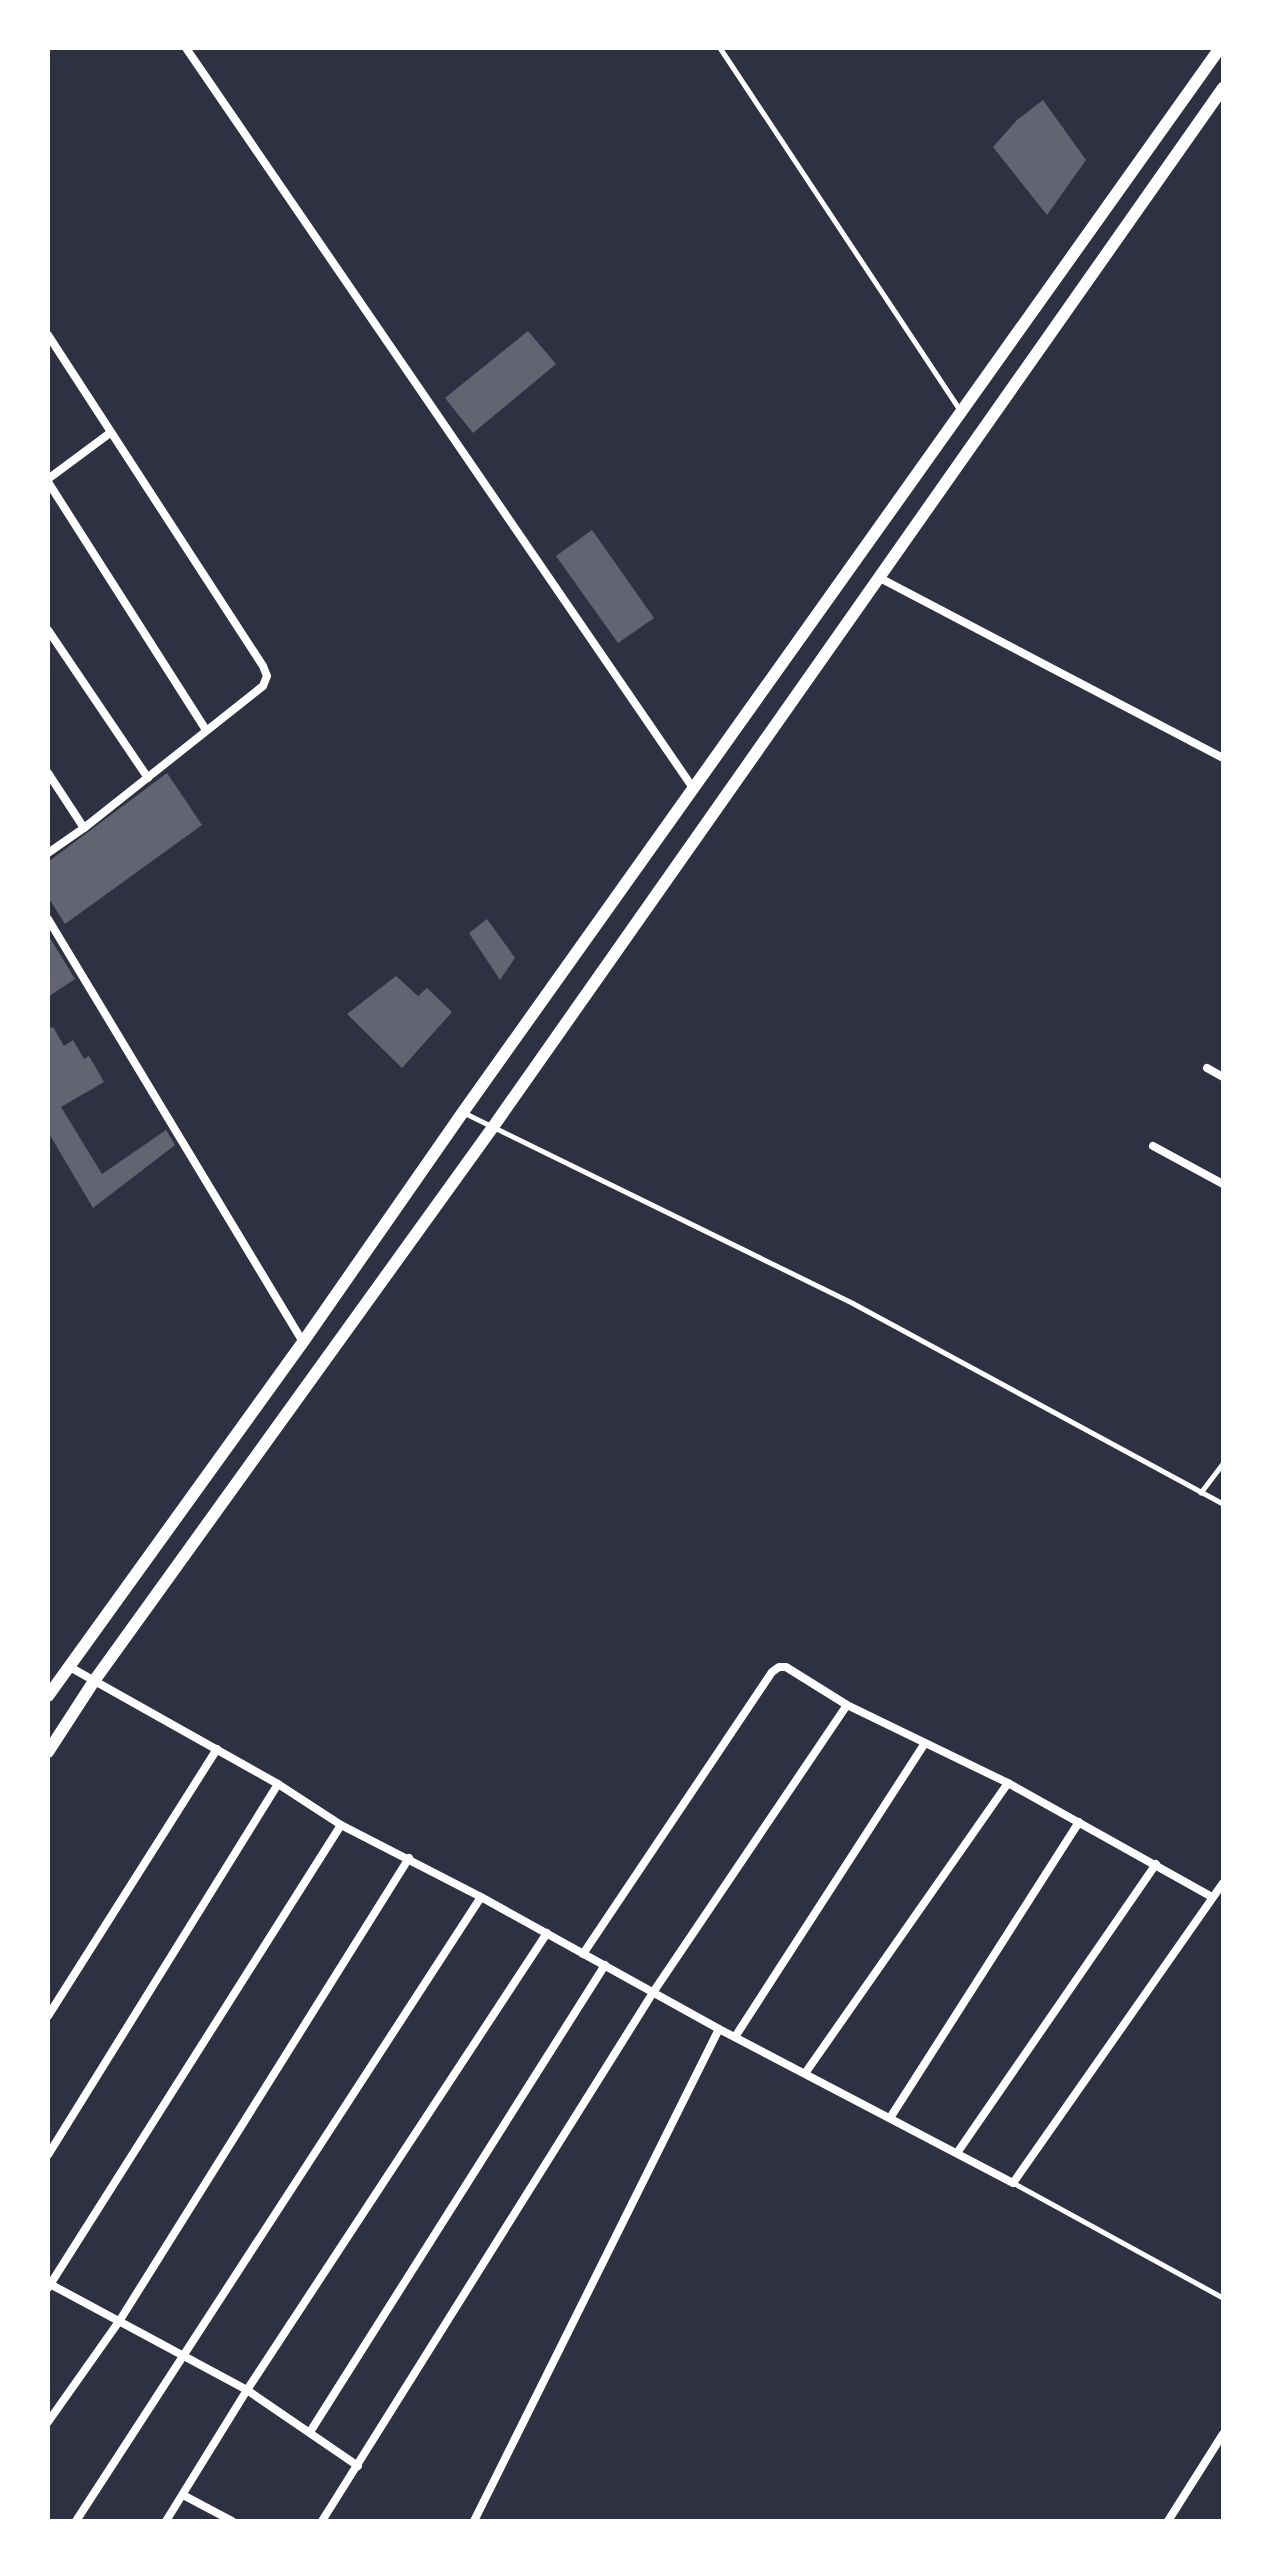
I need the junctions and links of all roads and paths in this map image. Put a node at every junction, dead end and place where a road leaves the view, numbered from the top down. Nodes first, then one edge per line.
1 (186, 48) edge
2 (720, 48) edge
3 (1220, 48) edge
4 (1223, 88) edge
5 (48, 335) edge
6 (961, 411) junction
7 (110, 433) junction
8 (48, 480) edge
9 (878, 577) junction
10 (48, 630) edge
11 (206, 730) junction
12 (1223, 758) edge
13 (48, 773) edge
14 (148, 778) junction
15 (693, 788) junction
16 (84, 828) junction
17 (48, 853) edge
18 (48, 919) edge
19 (1207, 1068) dead end
20 (1223, 1077) edge
21 (463, 1112) junction
22 (493, 1127) junction
23 (1153, 1146) dead end
24 (1223, 1184) edge
25 (303, 1342) junction
26 (1223, 1464) edge
27 (1201, 1493) junction
28 (1223, 1504) edge
29 (68, 1666) junction
30 (94, 1681) junction
31 (48, 1696) edge
32 (847, 1705) junction
33 (925, 1743) junction
34 (217, 1749) junction
35 (48, 1752) edge
36 (1008, 1783) junction
37 (278, 1784) junction
38 (1079, 1822) junction
39 (341, 1825) junction
40 (409, 1858) junction
41 (1156, 1864) junction
42 (1223, 1883) edge
43 (481, 1897) junction
44 (1212, 1897) junction
45 (547, 1933) junction
46 (583, 1954) junction
47 (605, 1965) junction
48 (654, 1991) junction
49 (48, 2016) edge
50 (719, 2029) junction
51 (735, 2037) junction
52 (806, 2072) junction
53 (890, 2118) junction
54 (957, 2153) junction
55 (48, 2155) edge
56 (1013, 2183) junction
57 (49, 2285) edge
58 (1223, 2298) edge
59 (120, 2320) junction
60 (184, 2356) junction
61 (247, 2390) junction
62 (48, 2422) edge
63 (310, 2432) junction
64 (1223, 2434) edge
65 (358, 2466) junction
66 (183, 2495) junction
67 (76, 2521) edge
68 (166, 2521) edge
69 (232, 2521) edge
70 (322, 2521) edge
71 (474, 2521) edge
72 (1168, 2521) edge

1 - 15 street
2 - 6 lane
3 - 6 street
4 - 9 street
5 - 7 street
6 - 15 street
7 - 8 street
7 - 11 street
8 - 11 street
9 - 12 street
9 - 22 street
10 - 14 street
11 - 14 street
13 - 16 street
14 - 16 street
15 - 21 street
16 - 17 street
18 - 25 street
19 - 20 street
21 - 22 lane
21 - 25 street
22 - 27 lane
22 - 30 street
23 - 24 street
25 - 29 street
26 - 27 lane
27 - 28 lane
29 - 30 street
29 - 31 street
30 - 34 street
30 - 35 street
32 - 33 street
32 - 46 street
32 - 48 street
33 - 36 street
33 - 51 street
34 - 37 street
34 - 49 street
36 - 38 street
36 - 52 street
37 - 39 street
37 - 55 street
38 - 41 street
38 - 53 street
39 - 40 street
39 - 57 street
40 - 43 street
40 - 59 street
41 - 44 street
41 - 54 street
42 - 44 street
43 - 45 street
43 - 60 street
44 - 56 street
45 - 46 street
45 - 61 street
46 - 47 street
47 - 48 street
47 - 63 street
48 - 50 street
48 - 65 street
50 - 51 street
50 - 71 street
51 - 52 street
52 - 53 street
53 - 54 street
54 - 56 street
56 - 58 lane
57 - 59 street
59 - 60 street
59 - 62 street
60 - 61 street
60 - 67 street
61 - 63 street
61 - 66 street
63 - 65 street
64 - 72 street
65 - 70 street
66 - 68 street
66 - 69 street

